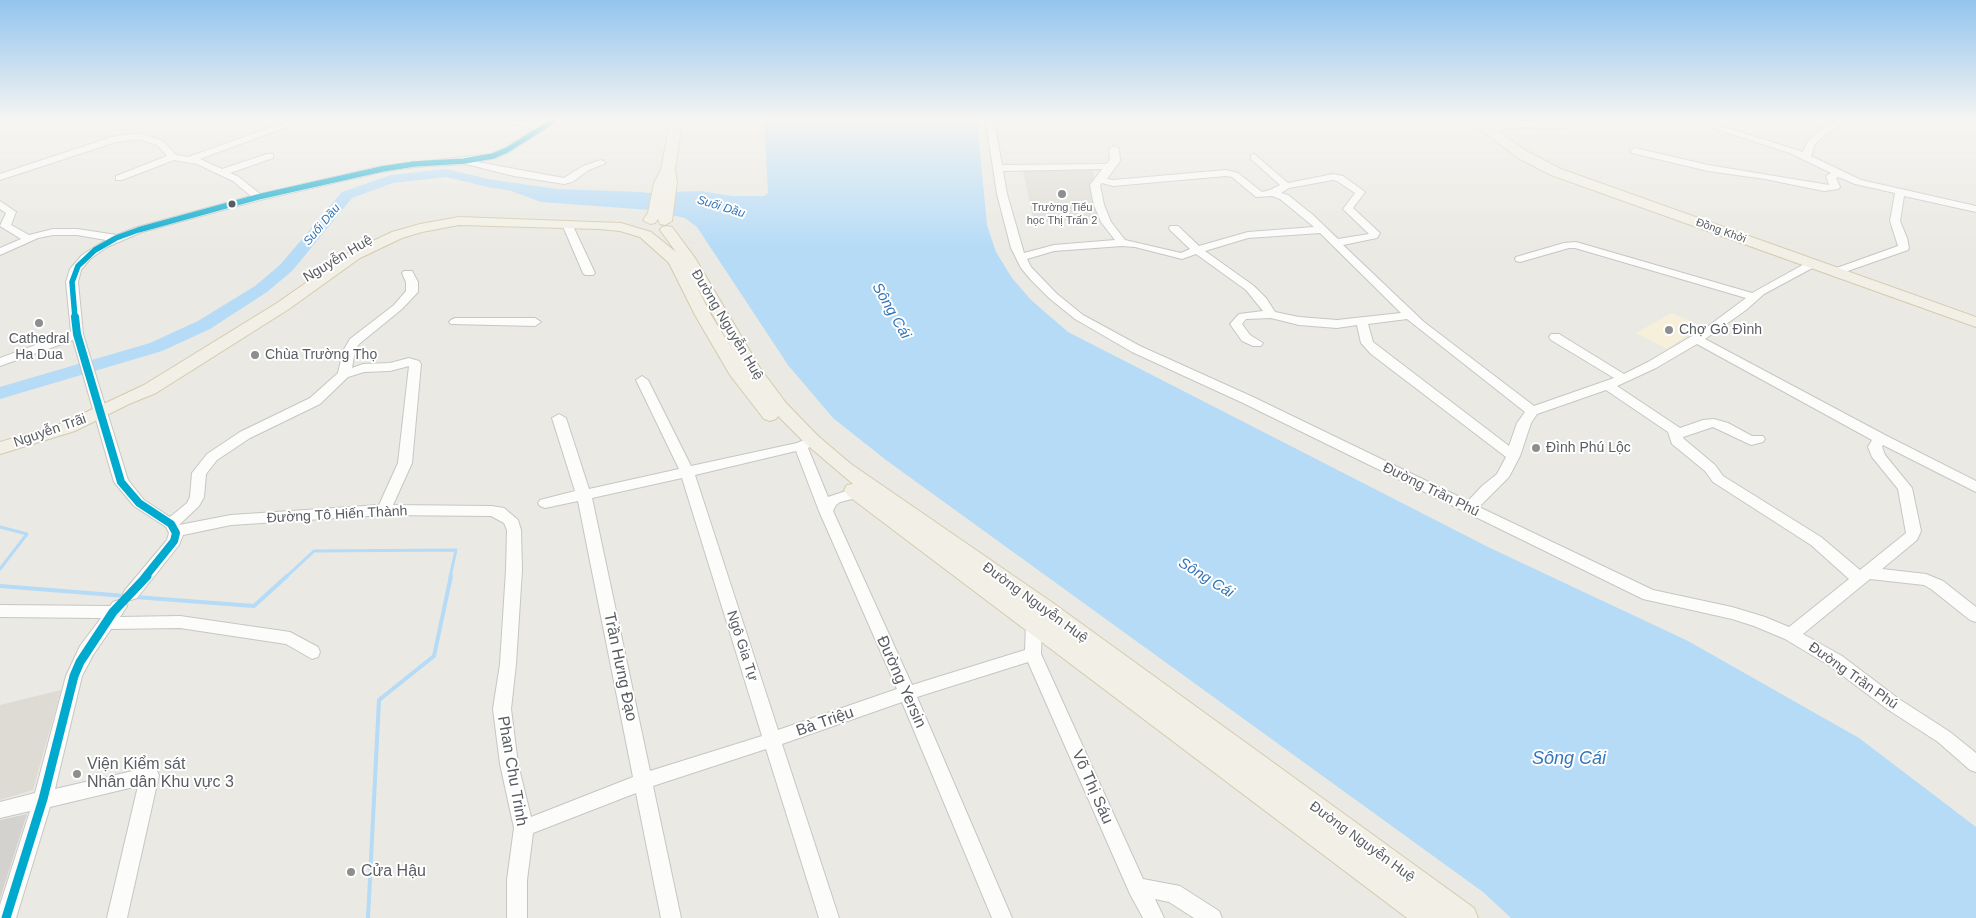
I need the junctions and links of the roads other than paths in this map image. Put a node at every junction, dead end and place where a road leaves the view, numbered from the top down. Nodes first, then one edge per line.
1 (39, 164) edge
2 (155, 164) edge
3 (204, 164) edge
4 (247, 164) edge
5 (417, 164) edge
6 (471, 164) edge
7 (598, 164) edge
8 (668, 164) edge
9 (998, 164) edge
10 (1112, 164) edge
11 (1261, 164) edge
12 (1540, 164) edge
13 (1690, 164) edge
14 (1820, 164) edge
15 (999, 168) junction
16 (1108, 168) junction
17 (223, 172) junction
18 (1839, 174) junction
19 (0, 177) edge
20 (119, 178) dead end
21 (666, 178) joint
22 (1101, 180) junction
23 (1286, 186) junction
24 (1900, 192) junction
25 (1273, 193) junction
26 (258, 197) junction
27 (0, 204) edge
28 (1976, 209) edge
29 (518, 218) junction
30 (655, 223) junction
31 (567, 224) junction
32 (1174, 228) dead end
33 (1320, 230) junction
34 (29, 238) junction
35 (116, 238) junction
36 (1122, 243) junction
37 (1335, 243) junction
38 (1197, 250) junction
39 (0, 252) edge
40 (1021, 257) junction
41 (1520, 259) dead end
42 (1812, 264) junction
43 (1835, 272) junction
44 (408, 273) dead end
45 (588, 273) dead end
46 (1753, 297) junction
47 (1271, 314) junction
48 (1410, 315) junction
49 (455, 322) dead end
50 (535, 322) dead end
51 (1362, 322) junction
52 (1976, 322) edge
53 (77, 334) junction
54 (1555, 337) dead end
55 (1697, 339) junction
56 (1257, 343) dead end
57 (0, 362) edge
58 (344, 374) junction
59 (1624, 379) junction
60 (642, 380) dead end
61 (1608, 386) junction
62 (1532, 411) junction
63 (98, 413) junction
64 (559, 418) dead end
65 (1676, 433) junction
66 (1880, 438) junction
67 (1758, 439) dead end
68 (807, 443) junction
69 (0, 448) edge
70 (1513, 456) junction
71 (688, 472) junction
72 (1976, 487) edge
73 (861, 495) junction
74 (584, 496) junction
75 (545, 503) dead end
76 (1469, 509) junction
77 (384, 510) junction
78 (826, 511) junction
79 (499, 512) joint
80 (173, 527) junction
81 (1864, 576) junction
82 (117, 609) junction
83 (0, 611) edge
84 (1976, 616) edge
85 (1039, 617) junction
86 (1791, 635) junction
87 (312, 652) dead end
88 (1033, 654) junction
89 (906, 693) junction
90 (772, 740) junction
91 (1974, 760) edge
92 (644, 780) junction
93 (43, 799) junction
94 (0, 810) edge
95 (524, 828) junction
96 (1137, 887) junction
97 (6, 918) edge
98 (117, 918) edge
99 (516, 918) edge
100 (671, 918) edge
101 (829, 918) edge
102 (1002, 918) edge
103 (1154, 918) edge
104 (1212, 918) edge
105 (1429, 918) edge
106 (1464, 918) edge

1 - 19 street
2 - 20 street
3 - 17 street
4 - 17 street
5 - 26 street
6 - 7 street
8 - 21 main road
9 - 15 street, Đường Trần Phú
10 - 16 street
11 - 23 street
12 - 42 main road, Đồng Khởi
13 - 18 street
14 - 18 street
15 - 16 street
15 - 40 street, Đường Trần Phú
16 - 22 street
17 - 26 street
18 - 24 street
21 - 30 main road
22 - 25 street
22 - 36 street
23 - 25 street
23 - 37 street
24 - 28 street
24 - 43 street
25 - 33 street
26 - 35 street
27 - 34 street
29 - 30 main road, Nguyễn Huệ
29 - 31 main road, Nguyễn Huệ
29 - 63 main road, Nguyễn Huệ
30 - 31 main road, Nguyễn Huệ
30 - 68 main road, Đường Nguyễn Huệ
31 - 45 street
32 - 38 street
33 - 37 street
33 - 38 street
34 - 35 street
34 - 39 street
35 - 53 street
36 - 38 street
36 - 40 street
37 - 48 street
38 - 47 street
40 - 76 street, Đường Trần Phú
41 - 46 street
42 - 43 main road, Đồng Khởi
42 - 46 street
43 - 52 main road, Đồng Khởi
44 - 58 street
46 - 55 street
47 - 51 street
47 - 56 street
48 - 51 street
48 - 62 street
49 - 50 street
51 - 70 street
53 - 57 street
53 - 63 street
54 - 59 street
55 - 59 street
55 - 66 street
58 - 77 street
58 - 80 street
59 - 61 street
60 - 71 street, Ngô Gia Tự
61 - 62 street
61 - 65 street
62 - 70 street
63 - 69 main road, Nguyễn Trãi
63 - 80 street
64 - 74 street, Trần Hưng Đạo
65 - 67 street
65 - 81 street
66 - 72 street
66 - 81 street
68 - 71 street
68 - 73 main road, Đường Nguyễn Huệ
68 - 78 street, Đường Yersin
68 - 85 main road, Đường Nguyễn Huệ
70 - 76 street
71 - 74 street
71 - 90 street, Ngô Gia Tự
73 - 78 street
73 - 85 main road, Đường Nguyễn Huệ
74 - 75 street
74 - 92 street, Trần Hưng Đạo
76 - 86 street, Đường Trần Phú
77 - 79 street, Đường Tô Hiến Thành
77 - 80 street, Đường Tô Hiến Thành
78 - 89 street, Đường Yersin
79 - 95 street, Phan Chu Trinh
80 - 82 street
81 - 84 street
81 - 86 street
82 - 83 street
82 - 87 street
82 - 93 street
85 - 88 street
85 - 105 main road, Đường Nguyễn Huệ
85 - 106 main road, Đường Nguyễn Huệ
86 - 91 street, Đường Trần Phú
88 - 89 street, Bà Triệu
88 - 96 street, Võ Thị Sáu
89 - 90 street, Bà Triệu
89 - 102 street, Đường Yersin
90 - 92 street, Bà Triệu
90 - 101 street, Ngô Gia Tự
92 - 95 street, Bà Triệu
92 - 100 street, Trần Hưng Đạo
93 - 94 street
93 - 97 street
93 - 98 street
95 - 99 street, Phan Chu Trinh
96 - 103 street, Võ Thị Sáu
96 - 104 street

